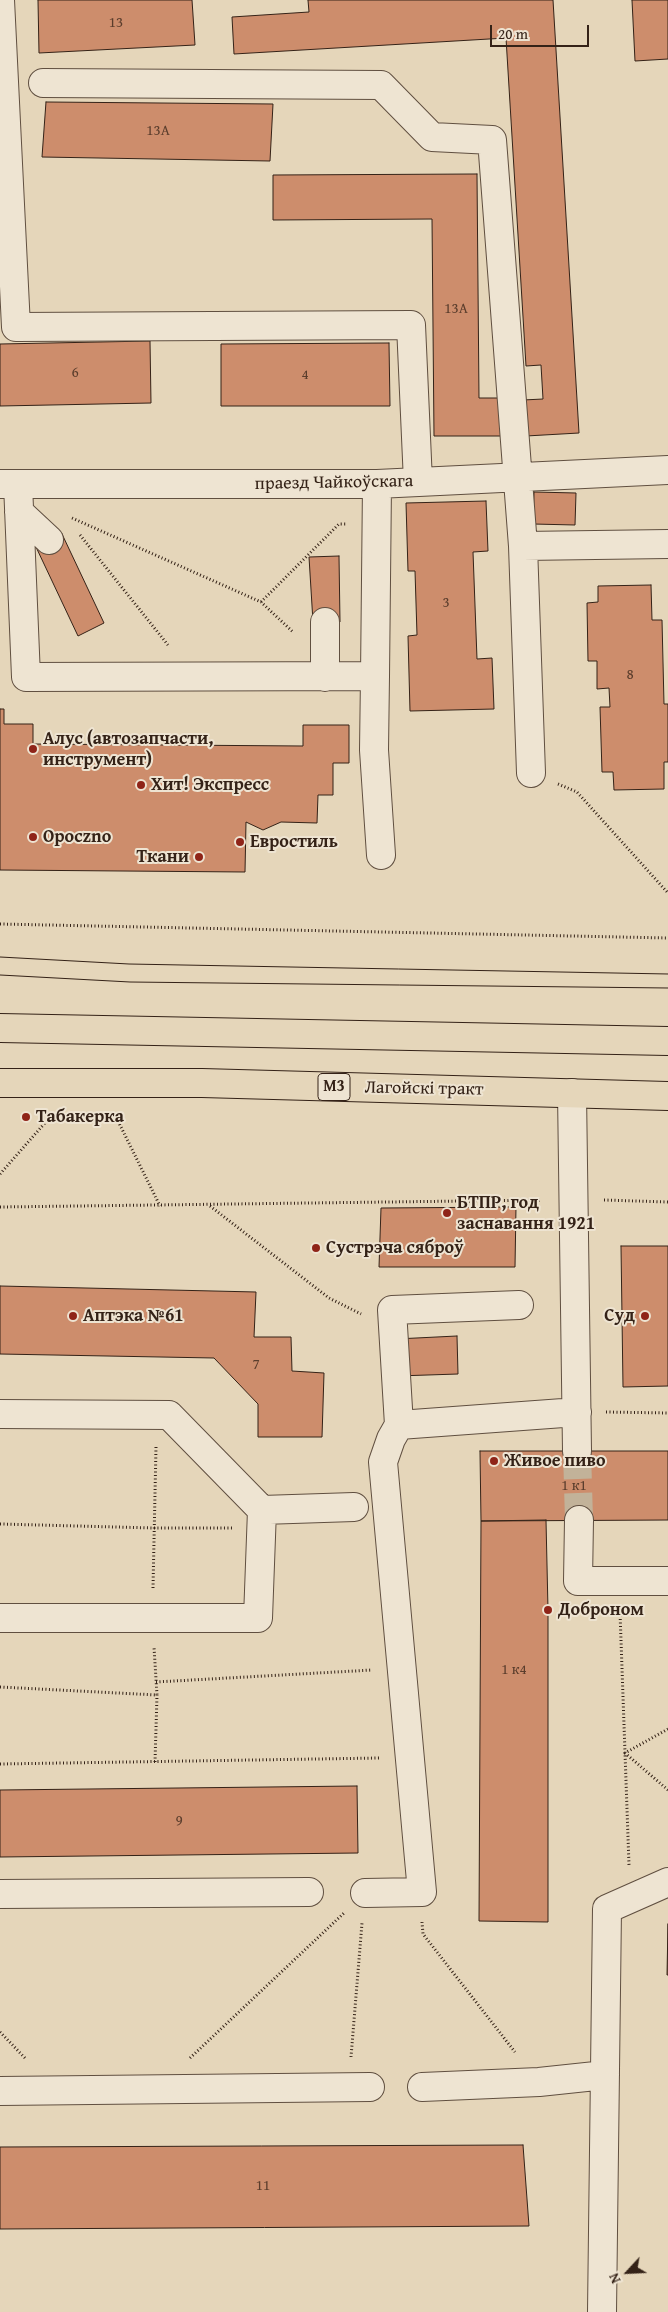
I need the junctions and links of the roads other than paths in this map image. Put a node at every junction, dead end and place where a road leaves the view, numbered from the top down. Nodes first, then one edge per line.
1 (0, 0) edge
2 (42, 83) dead end
3 (668, 470) edge
4 (518, 477) junction
5 (418, 482) junction
6 (9, 484) edge
7 (377, 484) junction
8 (19, 512) junction
9 (50, 540) dead end
10 (668, 544) edge
11 (523, 546) junction
12 (325, 622) dead end
13 (324, 669) junction
14 (375, 676) junction
15 (531, 774) road end
16 (381, 856) dead end
17 (0, 1028) edge
18 (668, 1042) edge
19 (0, 1083) edge
20 (572, 1093) junction
21 (668, 1096) edge
22 (519, 1304) dead end
23 (577, 1412) junction
24 (0, 1414) edge
25 (399, 1425) junction
26 (577, 1451) tunnel mouth
27 (354, 1507) dead end
28 (262, 1518) junction
29 (579, 1520) tunnel mouth
30 (668, 1581) edge
31 (0, 1618) edge
32 (668, 1882) edge
33 (310, 1892) dead end
34 (365, 1893) road end
35 (0, 1894) edge
36 (606, 2075) junction
37 (359, 2087) road end
38 (422, 2087) dead end
39 (0, 2091) edge
40 (602, 2312) edge

1 - 5 street
2 - 4 street
3 - 4 street, праезд Чайкоўскага
4 - 5 street, праезд Чайкоўскага
4 - 11 street
5 - 7 street, праезд Чайкоўскага
6 - 7 street, праезд Чайкоўскага
6 - 8 street
7 - 14 street
8 - 9 street
8 - 13 street
10 - 11 street
11 - 15 street
12 - 13 street
13 - 14 street
14 - 16 street
17 - 18 main road
19 - 20 main road, Лагойскі тракт / М3
20 - 21 main road, Лагойскі тракт / М3
20 - 23 street
22 - 25 street
23 - 25 street
23 - 26 street
24 - 28 street
25 - 34 street
27 - 28 street
28 - 31 street
29 - 30 street
32 - 36 street
33 - 35 street
36 - 38 street
36 - 40 street
37 - 39 street

